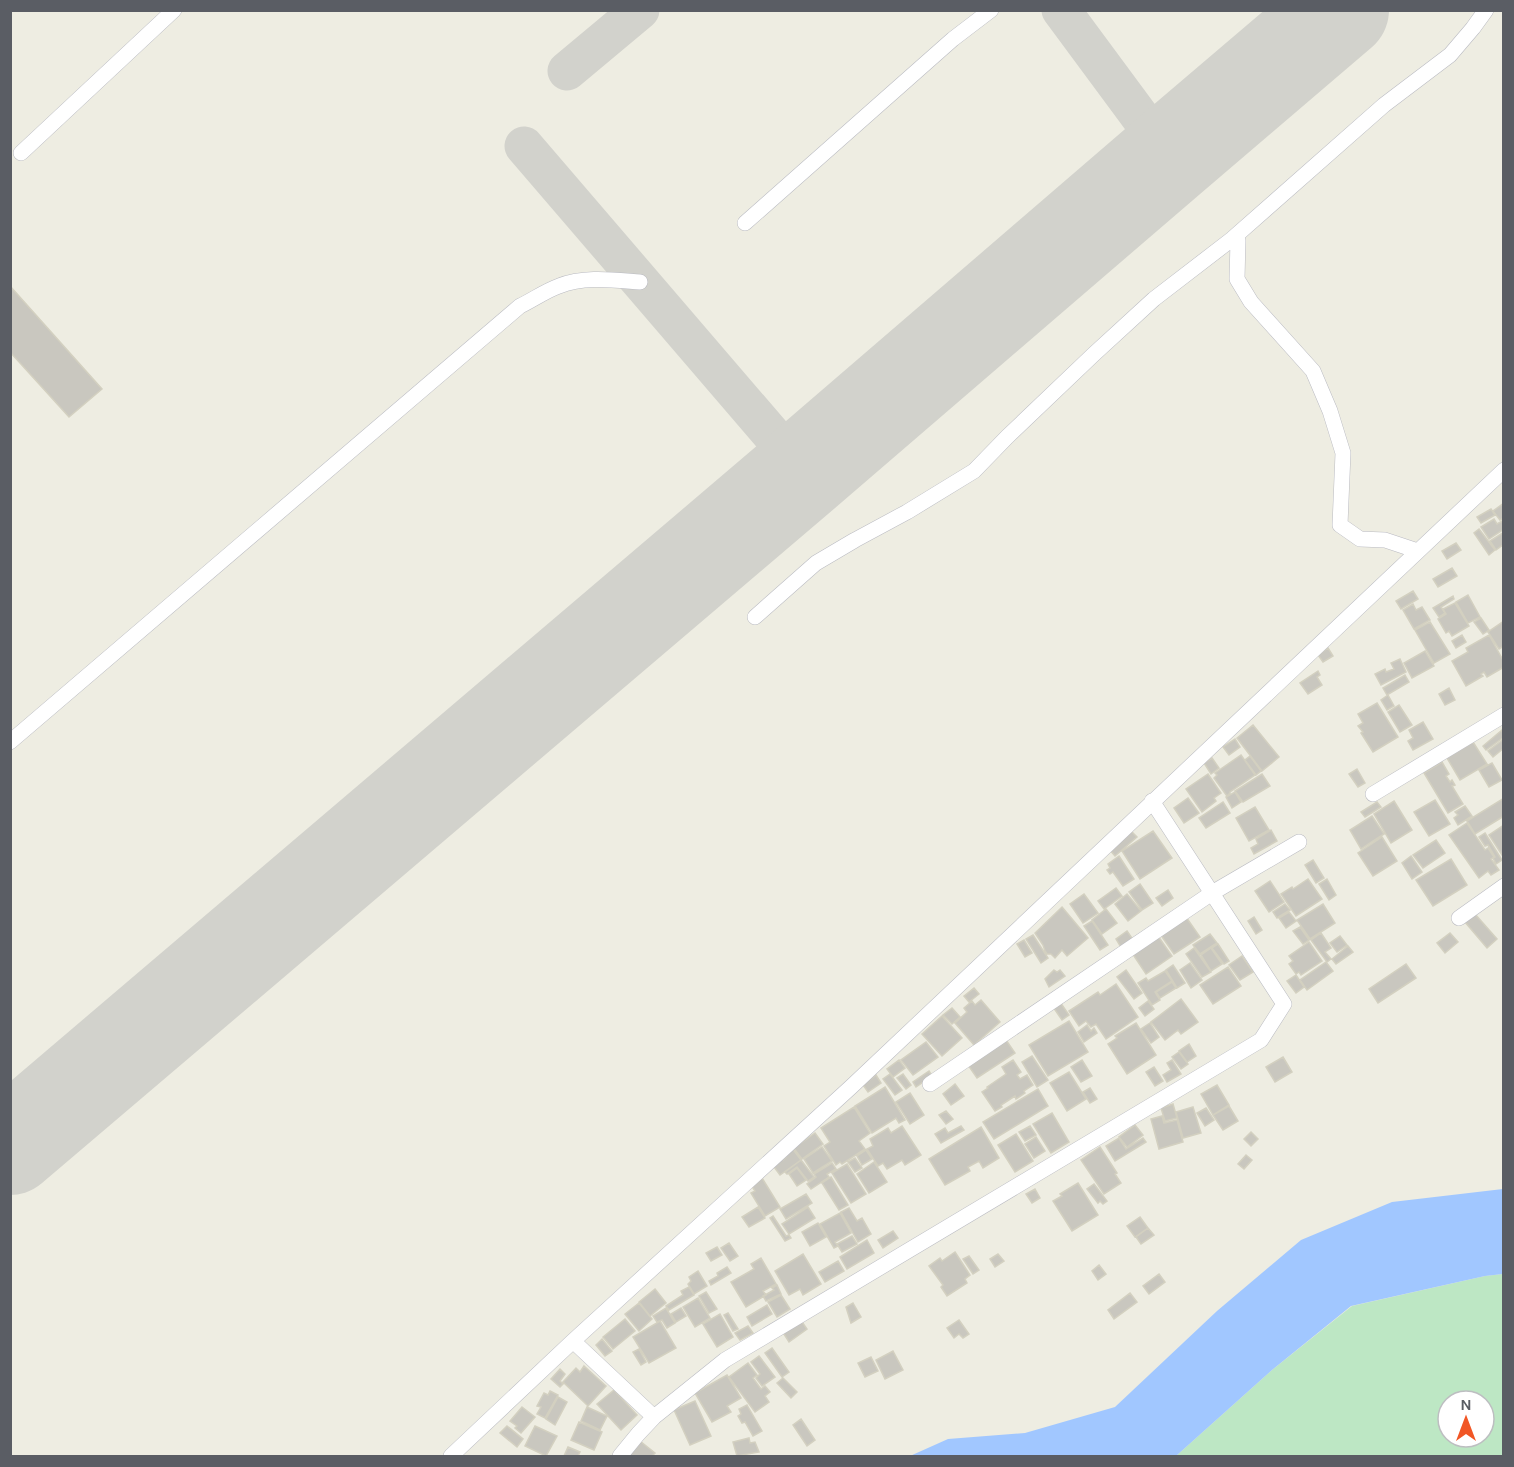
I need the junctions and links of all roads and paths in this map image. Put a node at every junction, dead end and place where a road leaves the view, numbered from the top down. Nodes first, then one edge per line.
1 (174, 10) edge
2 (991, 10) edge
3 (1486, 10) edge
4 (21, 153) dead end
5 (745, 223) dead end
6 (1232, 239) junction
7 (640, 282) dead end
8 (1503, 470) edge
9 (1418, 551) junction
10 (755, 617) dead end
11 (1503, 715) edge
12 (10, 742) edge
13 (1373, 794) dead end
14 (1152, 801) junction
15 (1299, 842) dead end
16 (1503, 886) edge
17 (1212, 893) junction
18 (1460, 918) dead end
19 (930, 1084) dead end
20 (573, 1341) junction
21 (654, 1417) junction
22 (451, 1456) edge
23 (620, 1456) edge

1 - 4 street
2 - 5 street
3 - 6 street
6 - 9 street
6 - 10 street
7 - 12 street
8 - 9 street
9 - 14 street
11 - 13 street
14 - 17 street
14 - 20 street
15 - 17 street
16 - 18 street
17 - 19 street
17 - 21 street
20 - 21 street
20 - 22 street
21 - 23 street

